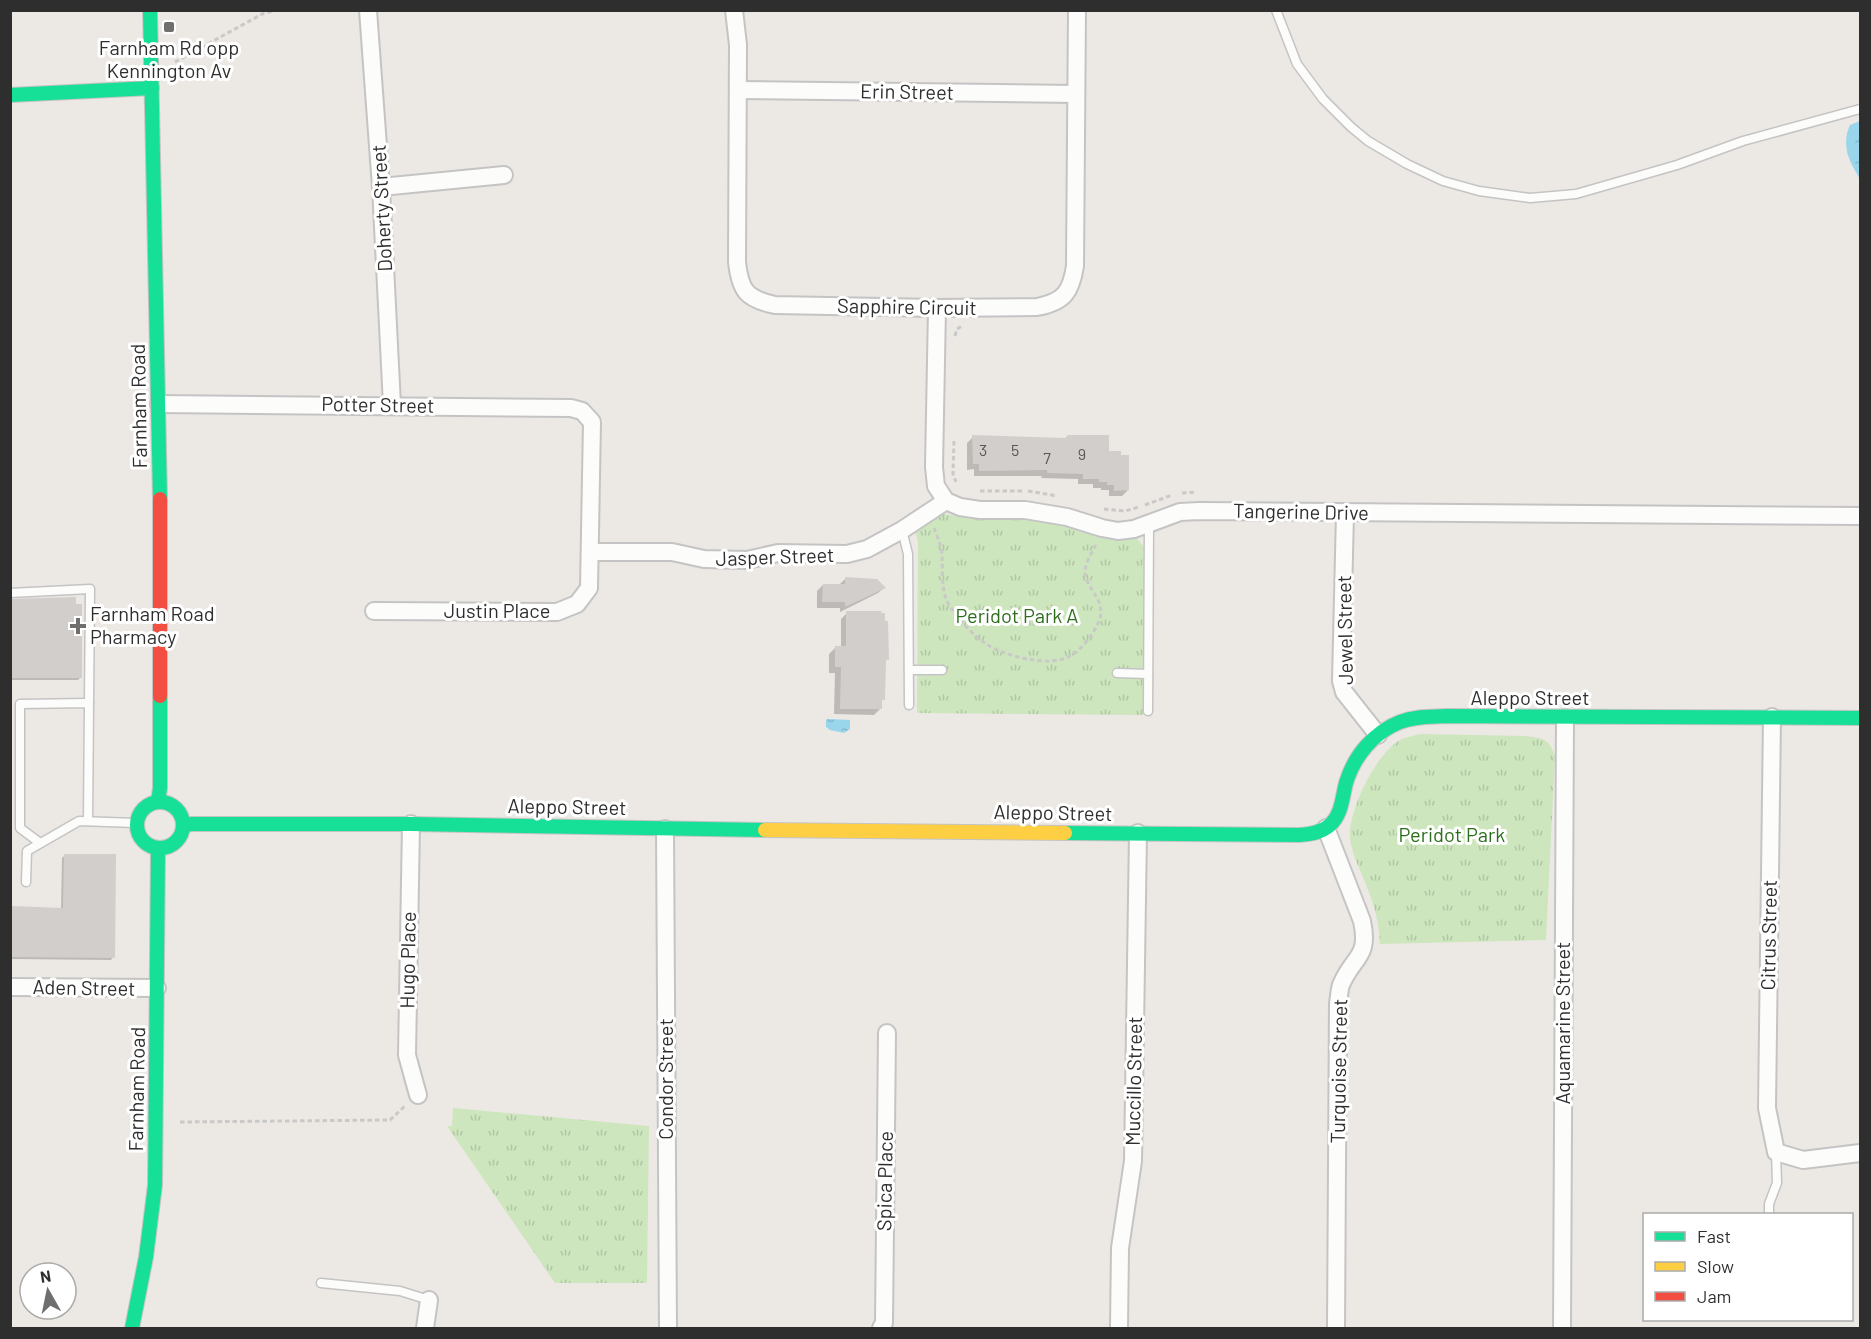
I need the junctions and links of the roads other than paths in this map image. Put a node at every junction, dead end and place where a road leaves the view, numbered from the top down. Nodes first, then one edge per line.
1 (150, 10) edge
2 (368, 10) edge
3 (734, 10) edge
4 (1077, 10) edge
5 (1276, 10) edge
6 (152, 88) junction
7 (738, 90) junction
8 (10, 94) edge
9 (1076, 94) junction
10 (1860, 109) edge
11 (504, 175) dead end
12 (381, 187) junction
13 (937, 308) junction
14 (159, 404) junction
15 (392, 405) junction
16 (592, 422) joint
17 (946, 501) junction
18 (1345, 513) junction
19 (1860, 516) edge
20 (1149, 522) junction
21 (903, 531) junction
22 (590, 552) junction
23 (10, 593) edge
24 (374, 611) dead end
25 (909, 669) junction
26 (942, 670) dead end
27 (1117, 673) dead end
28 (1148, 674) junction
29 (89, 703) junction
30 (909, 705) dead end
31 (1148, 711) dead end
32 (1772, 717) junction
33 (1565, 718) junction
34 (1860, 718) edge
35 (1378, 735) junction
36 (158, 802) junction
37 (88, 821) junction
38 (136, 823) junction
39 (411, 824) junction
40 (183, 826) junction
41 (1326, 828) junction
42 (665, 829) junction
43 (1138, 833) junction
44 (40, 843) junction
45 (158, 848) junction
46 (26, 882) dead end
47 (10, 987) edge
48 (157, 988) junction
49 (887, 1033) dead end
50 (418, 1095) road end
51 (1776, 1152) junction
52 (1860, 1153) edge
53 (1769, 1213) edge
54 (321, 1283) dead end
55 (429, 1300) joint
56 (132, 1329) edge
57 (425, 1329) edge
58 (668, 1329) edge
59 (881, 1329) edge
60 (1119, 1329) edge
61 (1336, 1329) edge
62 (1562, 1329) edge

1 - 6 street, Farnham Road
2 - 12 street, Doherty Street
3 - 7 street, Sapphire Circuit
4 - 9 street, Sapphire Circuit
5 - 10 lane
6 - 8 street
6 - 14 street, Farnham Road
7 - 9 street, Erin Street
7 - 13 street, Sapphire Circuit
9 - 13 street, Sapphire Circuit
11 - 12 street
12 - 15 street, Doherty Street
13 - 17 street
14 - 15 street, Potter Street
14 - 36 street, Farnham Road
15 - 16 street, Potter Street
16 - 22 street, Justin Place
17 - 20 street, Tangerine Drive
17 - 21 street, Jasper Street
18 - 19 street, Tangerine Drive
18 - 20 street, Tangerine Drive
18 - 35 street, Jewel Street
20 - 28 lane
21 - 22 street, Jasper Street
21 - 25 lane
22 - 24 street, Justin Place
23 - 29 lane
25 - 26 lane
25 - 30 lane
27 - 28 lane
28 - 31 lane
29 - 37 lane
29 - 44 lane
32 - 33 street, Aleppo Street
32 - 34 street, Aleppo Street
32 - 51 street, Citrus Street
33 - 35 street, Aleppo Street
33 - 62 street, Aquamarine Street
35 - 41 street, Aleppo Street
36 - 38 street
36 - 40 street
37 - 38 lane
37 - 44 lane
38 - 45 street
39 - 40 street, Aleppo Street
39 - 42 street, Aleppo Street
39 - 50 street, Hugo Place
40 - 45 street
41 - 43 street, Aleppo Street
41 - 61 street, Turquoise Street
42 - 43 street, Aleppo Street
42 - 58 street, Condor Street
43 - 60 street, Muccillo Street
44 - 46 lane
45 - 48 street, Farnham Road
47 - 48 street, Aden Street
48 - 56 street, Farnham Road
49 - 59 street, Spica Place
51 - 52 street
51 - 53 lane
54 - 55 lane
55 - 57 street

